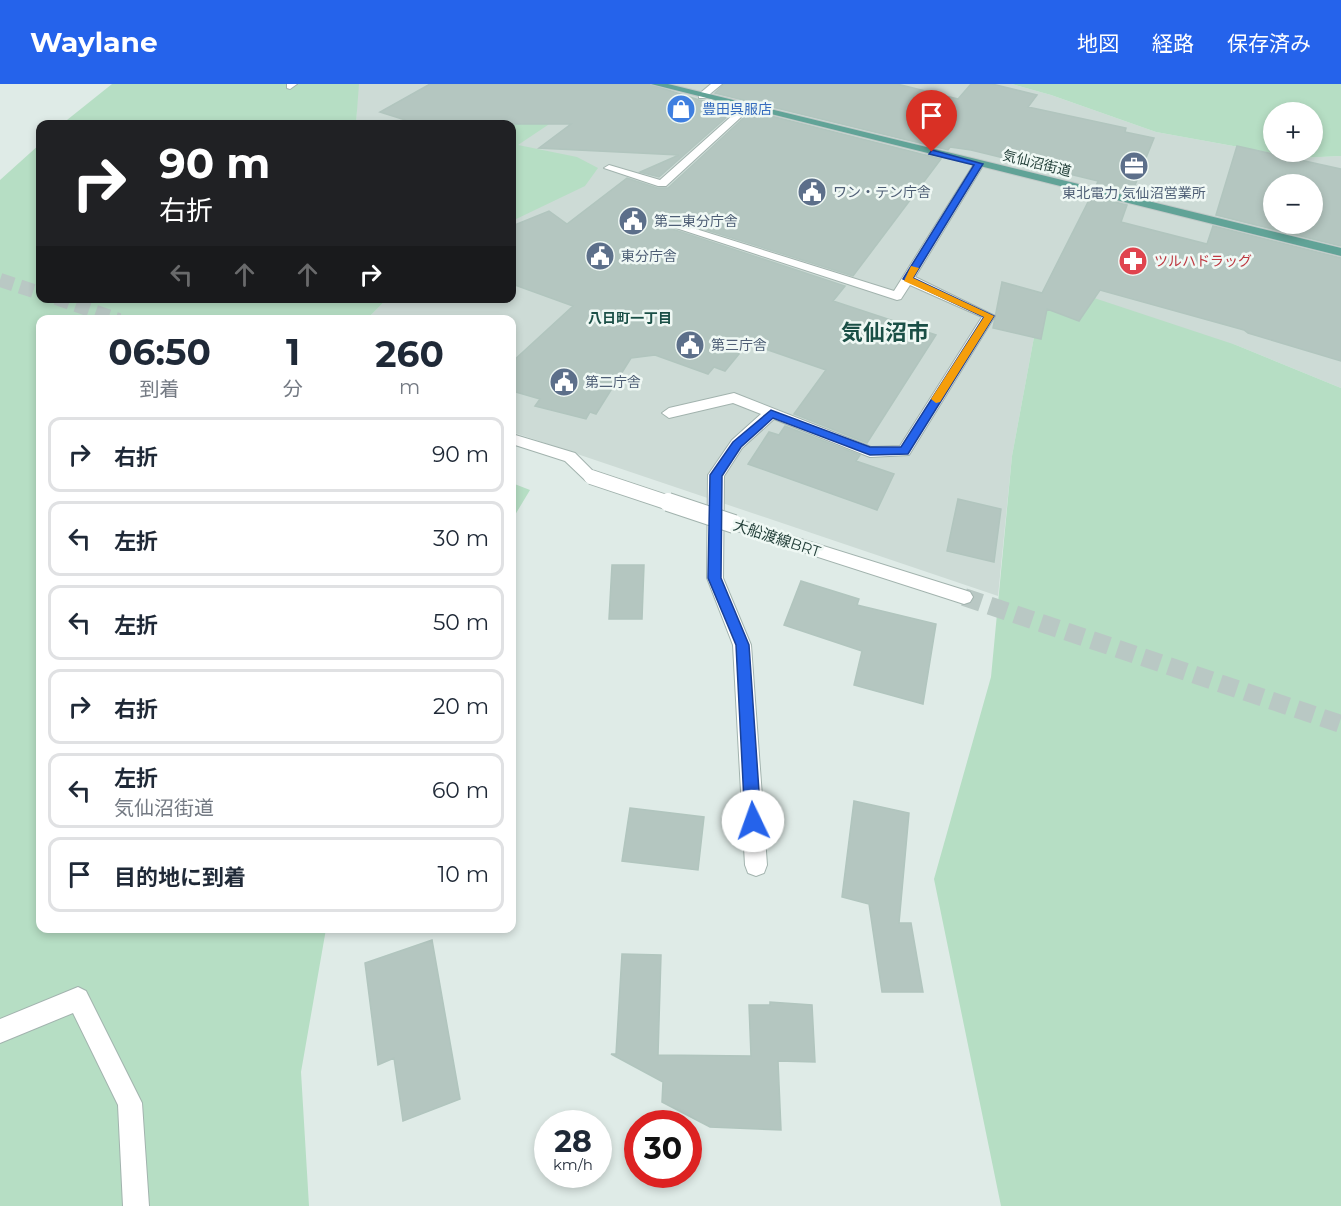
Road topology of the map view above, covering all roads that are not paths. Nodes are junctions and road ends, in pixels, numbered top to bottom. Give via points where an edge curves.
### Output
1 (656, 84) edge
2 (717, 84) edge
3 (702, 96) junction
4 (747, 107) junction
5 (979, 164) junction
6 (609, 168) dead end
7 (676, 226) dead end
8 (1341, 252) edge
9 (908, 279) junction
10 (669, 413) dead end
11 (771, 414) junction
12 (516, 440) edge
13 (516, 451) edge
14 (591, 477) junction
15 (964, 597) tunnel mouth
16 (756, 865) dead end
17 (0, 1030) edge
18 (136, 1206) edge

1 - 3 main road, 気仙沼街道
2 - 3 street
3 - 4 main road, 気仙沼街道
4 - 5 main road, 気仙沼街道
4 - 6 street via 662,183
5 - 8 main road, 気仙沼街道
5 - 9 street
7 - 9 street via 897,296
9 - 11 street via 989,316 904,451 870,452
10 - 11 street via 734,398
11 - 16 street via 737,444 716,475 715,578 742,645
12 - 14 street, 大船渡線BRT via 570,457
13 - 14 street, 大船渡線BRT
14 - 15 street, 大船渡線BRT, bridge
17 - 18 street via 78,999 130,1103

